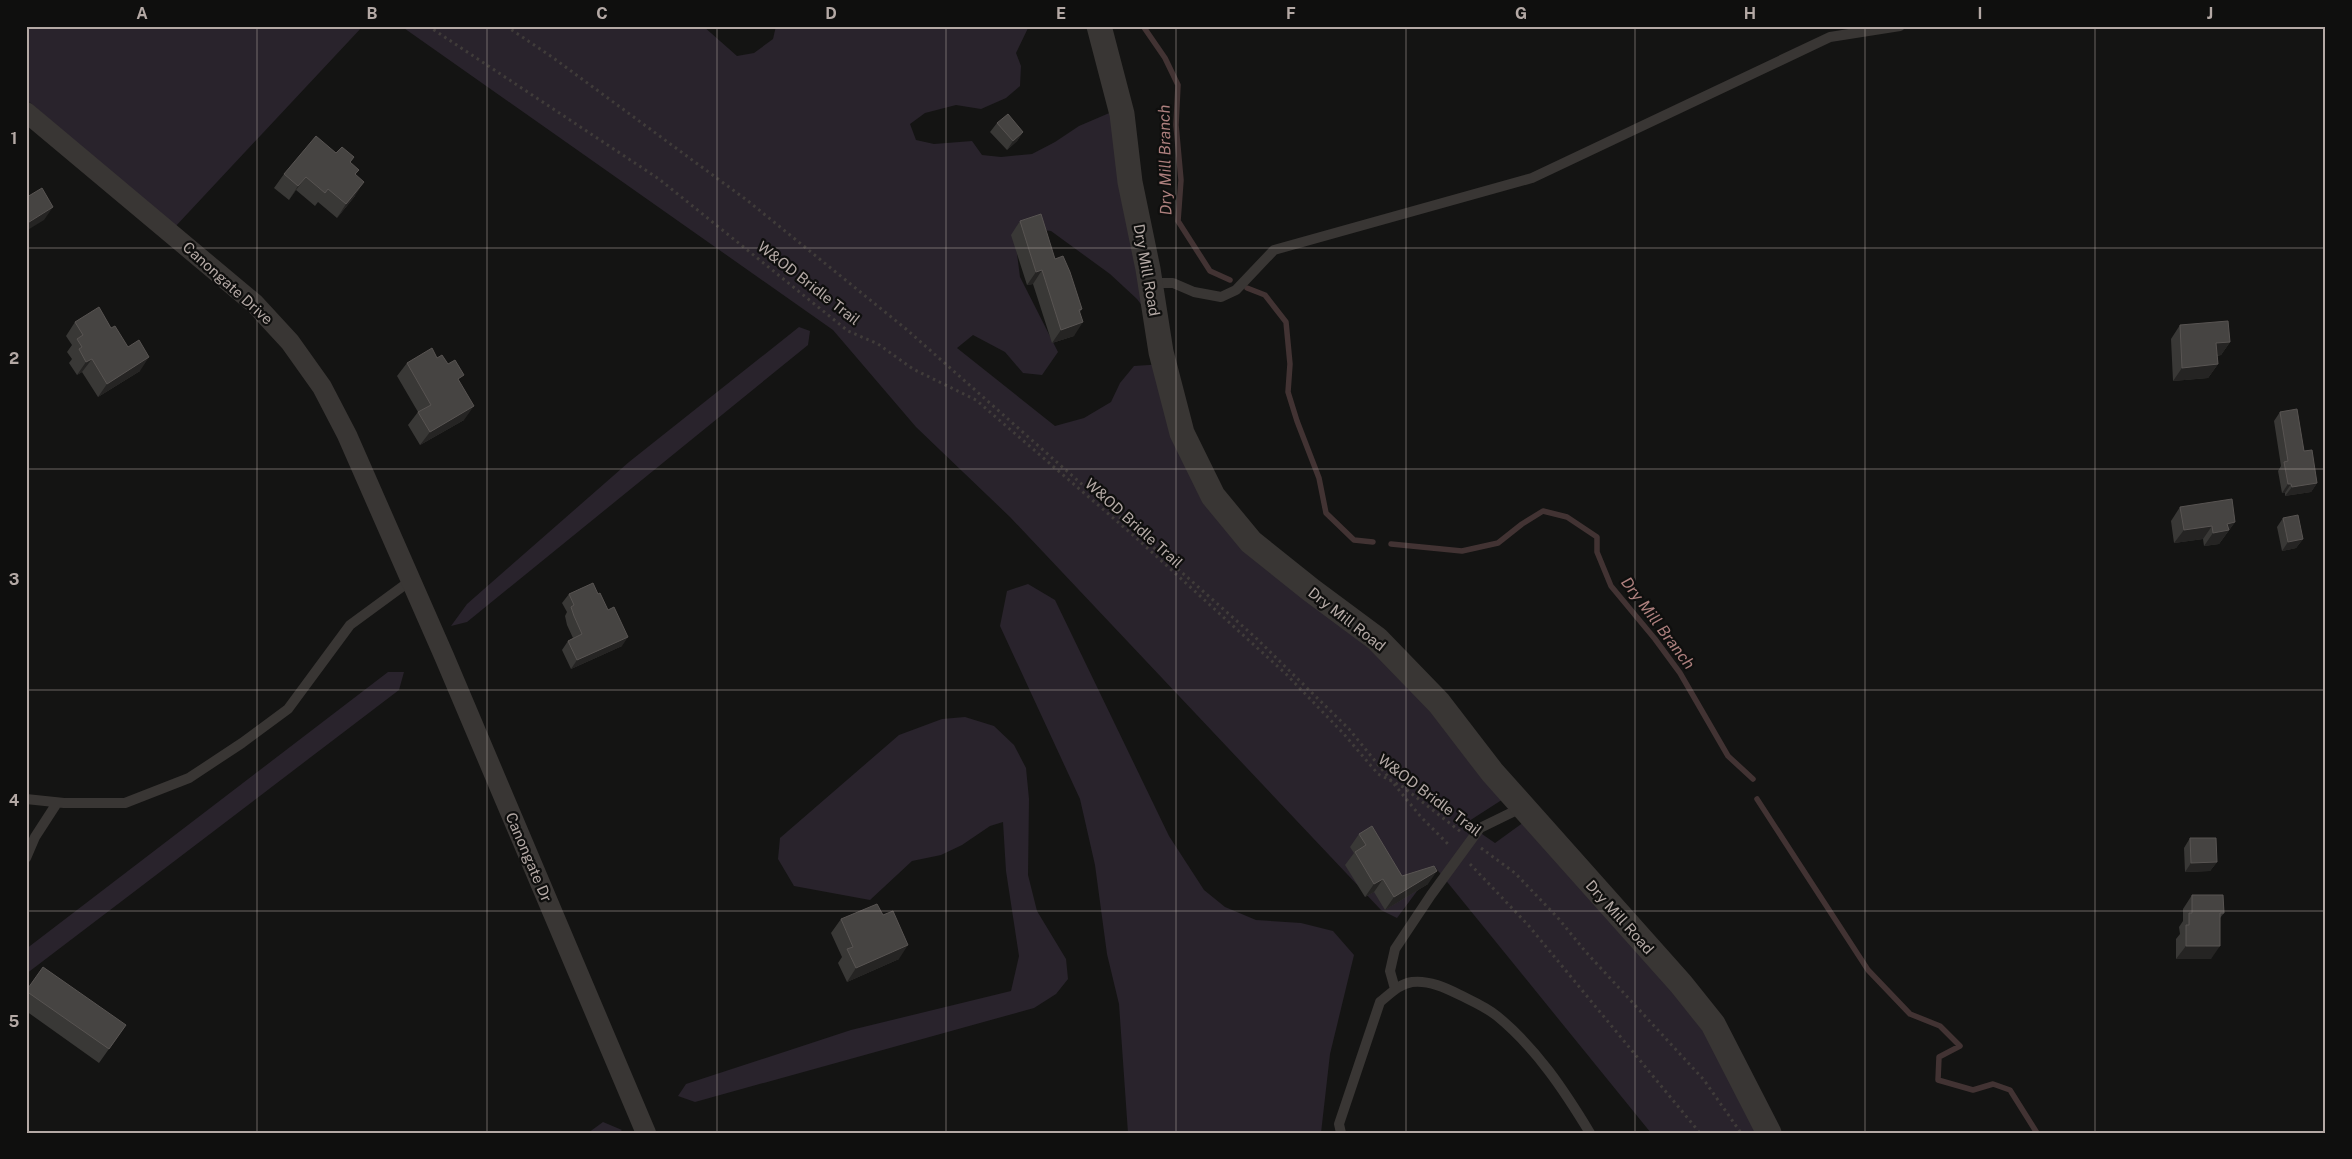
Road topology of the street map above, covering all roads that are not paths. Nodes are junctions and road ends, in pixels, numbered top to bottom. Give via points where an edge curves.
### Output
1 (1099, 26) edge
2 (1900, 26) edge
3 (26, 112) edge
4 (1150, 283) junction
5 (410, 582) junction
6 (26, 799) edge
7 (57, 803) junction
8 (1523, 807) junction
9 (26, 858) edge
10 (1395, 989) junction
11 (646, 1133) edge
12 (1340, 1133) edge
13 (1590, 1133) edge
14 (1769, 1133) edge

1 - 4 street, Dry Mill Road via 1122,114 1130,182
2 - 4 lane via 1830,37 1532,178 1274,250 1236,290 1221,297 1173,284
3 - 5 street, Canongate Drive via 242,293 290,342 336,411
4 - 8 street, Dry Mill Road via 1161,352 1182,433 1213,496 1251,542 1377,639 1439,703
5 - 7 lane via 350,625 288,709 189,778 125,803
5 - 11 street, Canongate Dr
6 - 7 lane
7 - 9 lane
8 - 10 lane via 1480,828 1470,840 1395,949 1390,971
8 - 14 street, Dry Mill Road via 1681,984 1712,1024
10 - 12 lane via 1380,1002 1339,1124
10 - 13 lane via 1412,982 1429,983 1448,989 1496,1015 1561,1086

